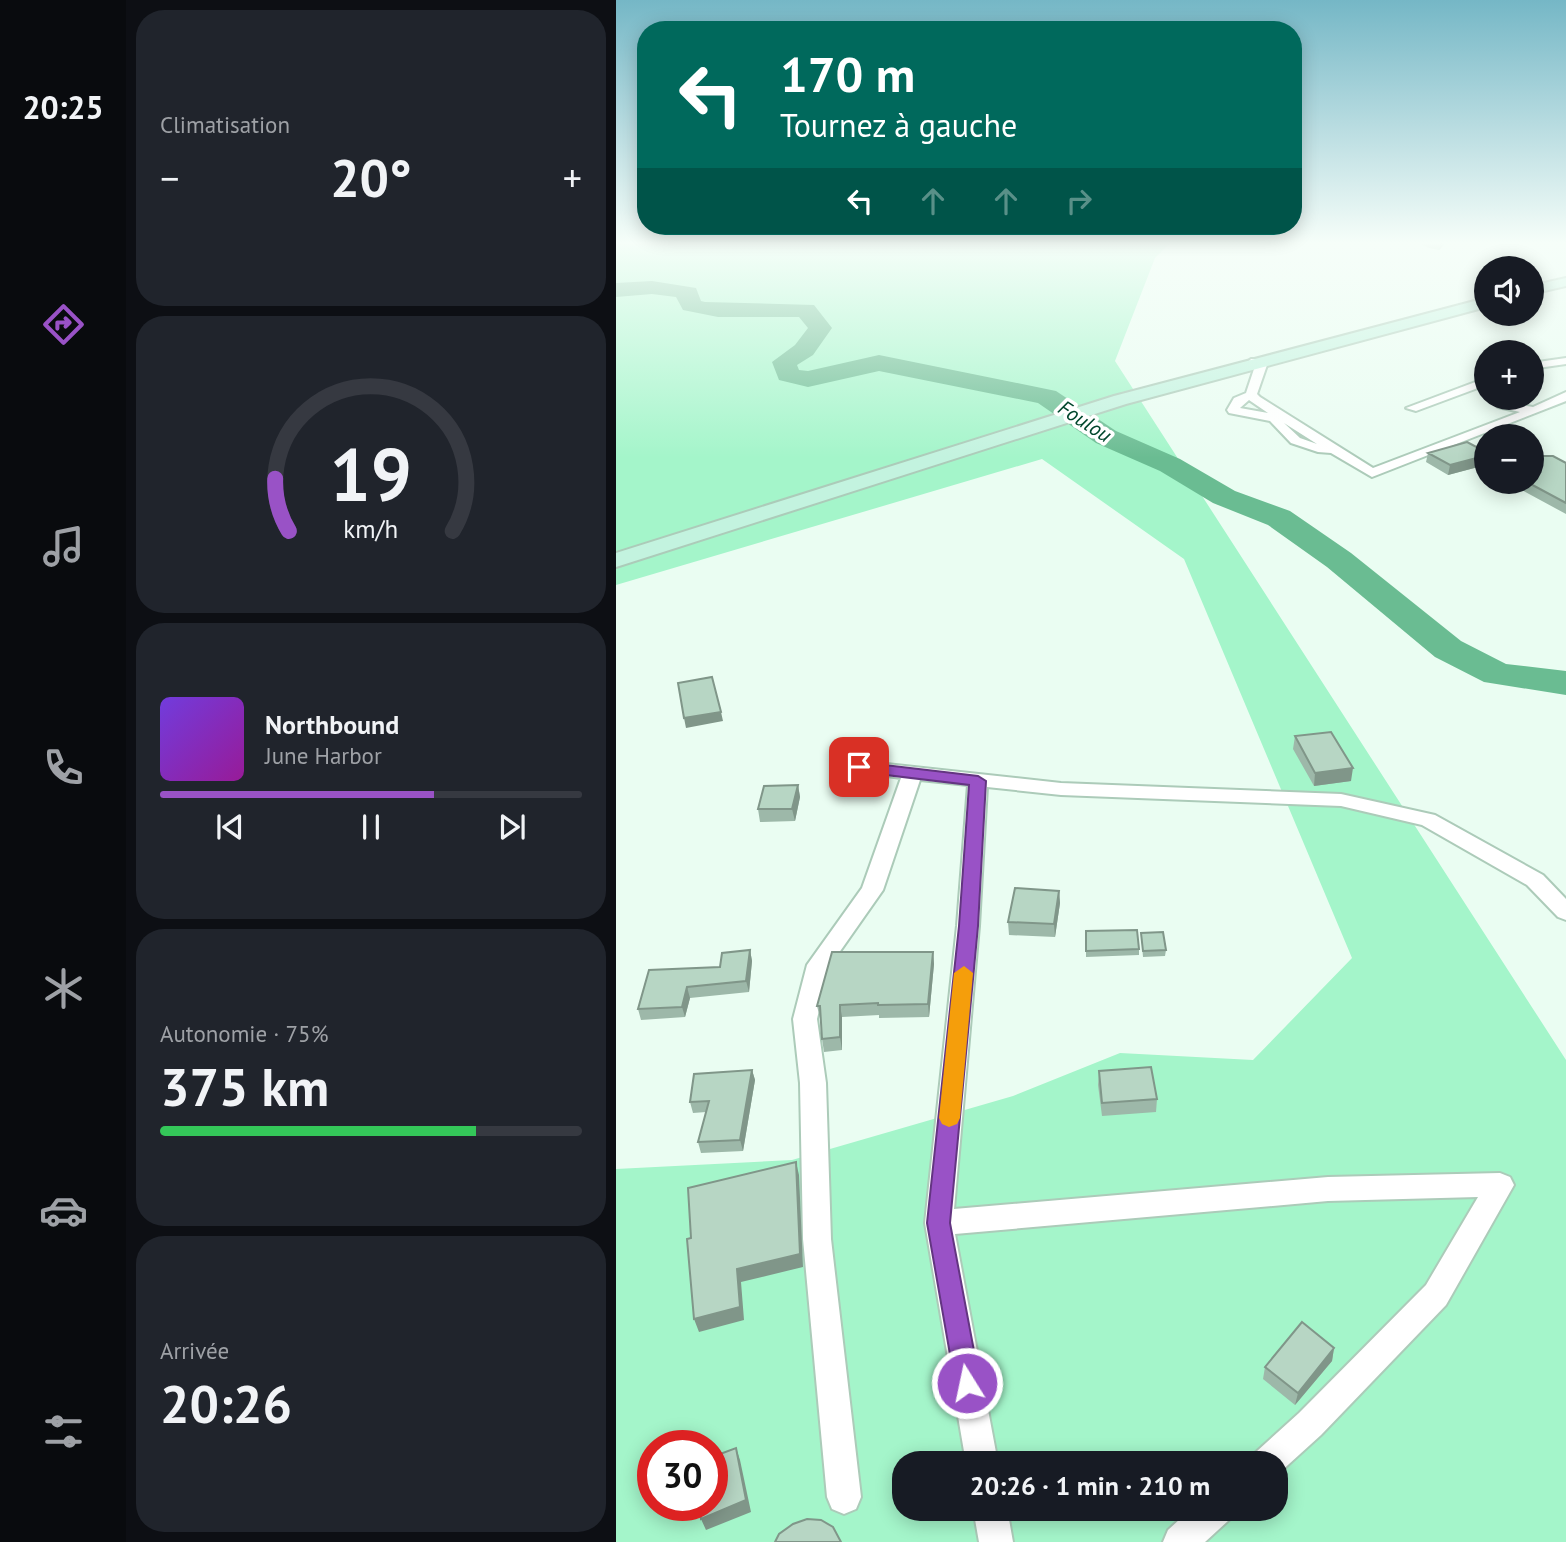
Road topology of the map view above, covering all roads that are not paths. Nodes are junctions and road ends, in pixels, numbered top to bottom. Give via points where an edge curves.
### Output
1 (1439, 314) edge
2 (1255, 361) junction
3 (1566, 361) edge
4 (1544, 364) edge
5 (1474, 385) edge
6 (1251, 395) junction
7 (1566, 396) edge
8 (1412, 408) dead end
9 (1529, 410) edge
10 (1534, 411) junction
11 (1507, 424) edge
12 (1474, 438) edge
13 (1341, 452) junction
14 (616, 560) edge
15 (859, 767) dead end
16 (912, 775) junction
17 (978, 781) junction
18 (1566, 912) edge
19 (939, 1223) junction
20 (980, 1451) edge
21 (1280, 1451) edge
22 (844, 1497) dead end
23 (992, 1521) edge
24 (1203, 1521) edge
25 (996, 1542) edge
26 (1180, 1542) edge

1 - 2 street
2 - 6 street via 1261,365
2 - 14 street
3 - 4 street
5 - 8 street
6 - 13 street
6 - 13 street via 1238,401 1233,410 1275,418 1292,440
7 - 10 street
9 - 10 street
10 - 11 street
12 - 13 street via 1372,473
15 - 16 street
16 - 17 street
16 - 22 street via 872,890 818,965 804,1019 813,1083 817,1239
17 - 18 street via 1061,789 1341,800 1428,820 1535,880
17 - 19 street
19 - 20 street
19 - 21 street via 1328,1189 1500,1185 1436,1295
23 - 25 street
24 - 26 street

